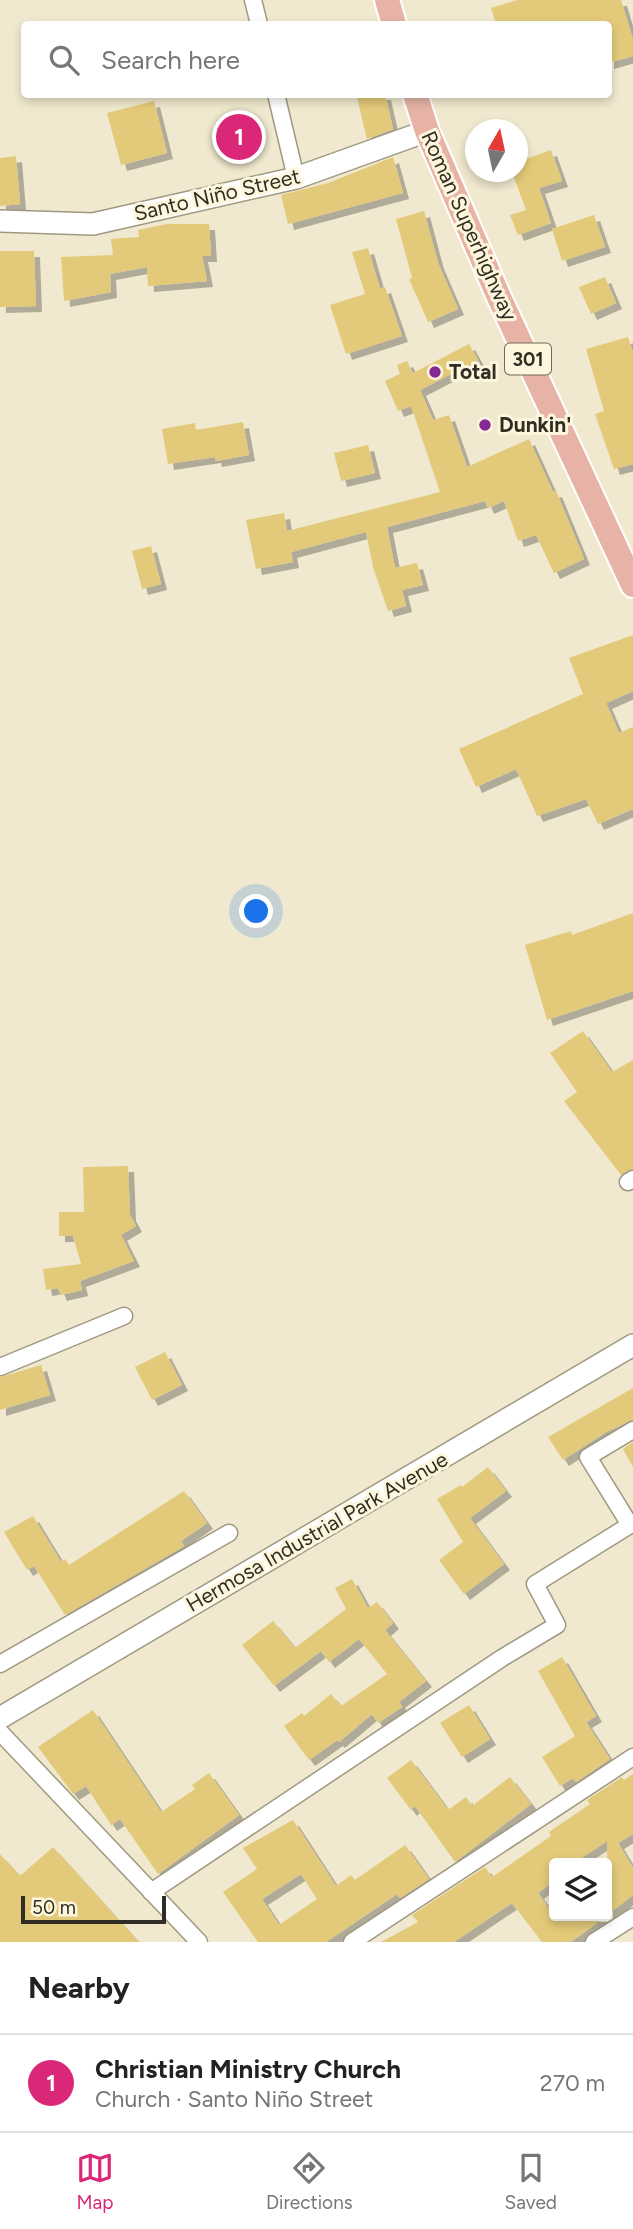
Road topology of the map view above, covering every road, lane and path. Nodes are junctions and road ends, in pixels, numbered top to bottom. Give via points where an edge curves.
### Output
1 (253, 0) edge
2 (387, 0) edge
3 (258, 21) edge
4 (393, 21) edge
5 (277, 98) edge
6 (416, 98) edge
7 (427, 131) junction
8 (296, 178) junction
9 (0, 221) edge
10 (633, 585) edge
11 (124, 1316) dead end
12 (633, 1345) edge
13 (0, 1367) edge
14 (633, 1430) edge
15 (229, 1533) dead end
16 (0, 1664) edge
17 (0, 1718) edge
18 (0, 1732) edge
19 (633, 1757) edge
20 (151, 1892) junction
21 (633, 1917) edge
22 (199, 1942) edge
23 (352, 1942) edge
24 (594, 1942) edge

1 - 3 street
2 - 4 main road
5 - 8 street
6 - 7 main road, Roman Superhighway / 301
7 - 8 street, Santo Niño Street
7 - 10 main road, Roman Superhighway / 301
8 - 9 street, Santo Niño Street via 93,224
11 - 13 street
12 - 17 street, Hermosa Industrial Park Avenue
14 - 20 street via 588,1457 630,1525 535,1584 557,1625
15 - 16 street
18 - 20 street
19 - 23 street
20 - 22 street
21 - 24 street

